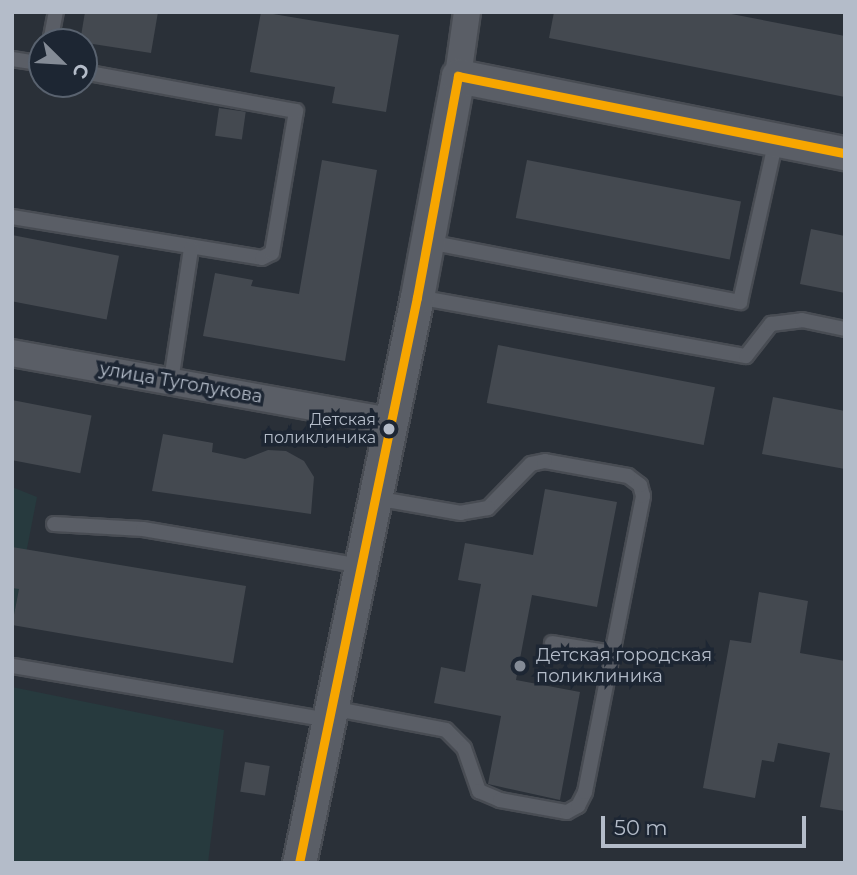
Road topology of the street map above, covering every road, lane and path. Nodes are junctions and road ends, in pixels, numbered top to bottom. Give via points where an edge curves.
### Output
1 (467, 12) edge
2 (98, 75) edge
3 (458, 76) junction
4 (776, 138) junction
5 (845, 153) edge
6 (12, 217) edge
7 (428, 242) junction
8 (191, 248) junction
9 (417, 297) junction
10 (845, 329) edge
11 (12, 353) edge
12 (171, 381) junction
13 (390, 421) junction
14 (375, 498) junction
15 (54, 524) dead end
16 (361, 566) junction
17 (552, 643) dead end
18 (612, 653) junction
19 (13, 666) edge
20 (330, 714) junction
21 (299, 863) edge

1 - 3 street
2 - 8 lane via 296,111 272,253 262,258
3 - 4 street
3 - 7 street
4 - 5 street
4 - 7 lane via 740,302
6 - 8 lane
7 - 9 street
8 - 12 lane
9 - 10 lane via 746,356 771,324 802,320
9 - 13 street
11 - 12 street, улица Туголукова
12 - 13 street, улица Туголукова
13 - 14 street
14 - 16 street
14 - 18 lane via 461,513 488,508 531,464 545,461 628,476 640,485 643,496
15 - 16 lane via 143,529
16 - 20 street
17 - 18 lane
18 - 20 lane via 585,792 578,806 567,812 500,800 479,791 464,748 446,730
19 - 20 lane
20 - 21 street

